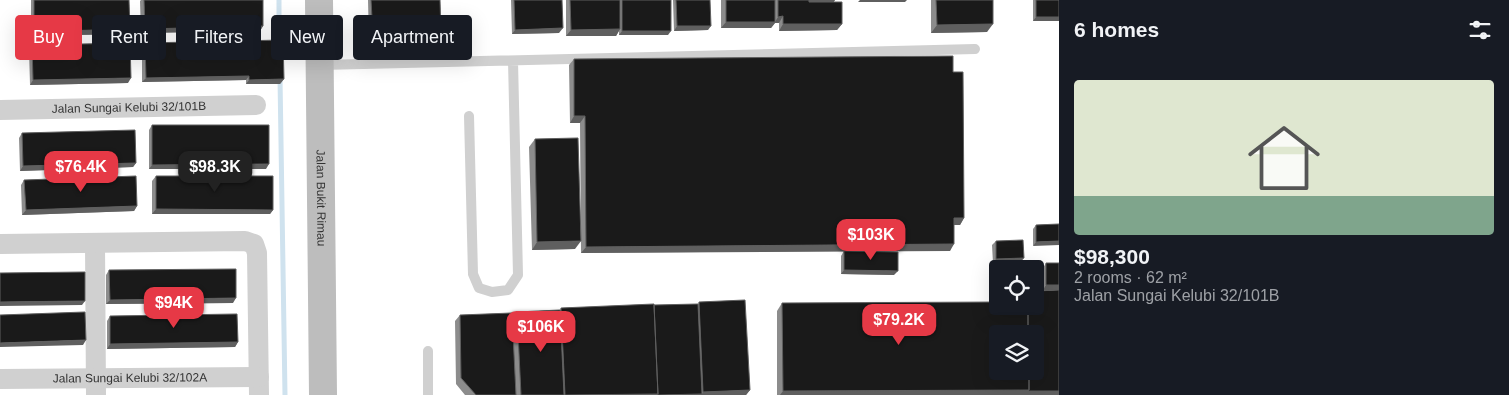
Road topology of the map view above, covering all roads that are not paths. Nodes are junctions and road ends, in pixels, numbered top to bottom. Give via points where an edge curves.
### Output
1 (319, 0) edge
2 (975, 49) dead end
3 (513, 61) junction
4 (319, 66) junction
5 (256, 105) dead end
6 (0, 110) edge
7 (469, 116) dead end
8 (95, 243) junction
9 (0, 244) edge
10 (428, 351) dead end
11 (0, 379) edge
12 (96, 386) edge
13 (259, 386) edge
14 (322, 395) edge
15 (428, 395) edge

1 - 4 street, Jalan Bukit Rimau
2 - 3 lane
3 - 4 lane
3 - 7 lane via 518,275 508,290 492,292 479,288 473,274
4 - 14 street, Jalan Bukit Rimau
5 - 6 street, Jalan Sungai Kelubi 32/101B
8 - 9 street
8 - 12 street
8 - 13 street via 245,241 254,244 257,252
10 - 15 lane
11 - 12 street, Jalan Sungai Kelubi 32/102A
12 - 13 street, Jalan Sungai Kelubi 32/102A

